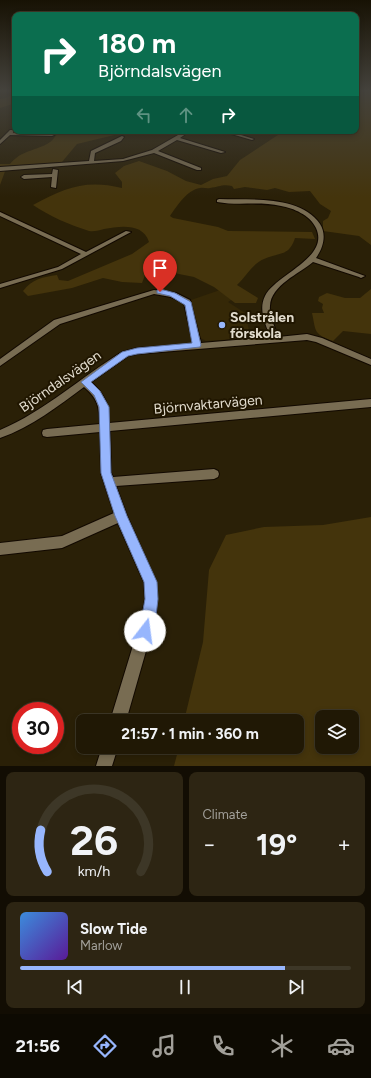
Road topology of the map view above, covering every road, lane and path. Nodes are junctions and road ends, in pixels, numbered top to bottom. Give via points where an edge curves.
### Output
1 (12, 132) edge
2 (9, 134) junction
3 (183, 134) edge
4 (234, 134) edge
5 (52, 136) dead end
6 (122, 137) dead end
7 (176, 138) junction
8 (252, 139) dead end
9 (0, 143) edge
10 (154, 151) junction
11 (223, 152) dead end
12 (91, 162) junction
13 (55, 165) junction
14 (0, 168) edge
15 (199, 169) dead end
16 (55, 175) junction
17 (24, 177) dead end
18 (54, 187) dead end
19 (219, 201) dead end
20 (0, 214) edge
21 (128, 232) dead end
22 (86, 254) junction
23 (312, 259) junction
24 (361, 276) dead end
25 (0, 286) edge
26 (275, 339) junction
27 (197, 345) junction
28 (0, 362) edge
29 (371, 362) edge
30 (85, 382) junction
31 (371, 403) edge
32 (105, 427) junction
33 (47, 433) dead end
34 (0, 434) edge
35 (214, 474) dead end
36 (109, 482) junction
37 (121, 516) junction
38 (0, 550) edge
39 (120, 714) edge
40 (108, 754) edge
41 (104, 766) edge

1 - 2 street
2 - 5 street
2 - 9 street
3 - 7 street
4 - 8 street
6 - 12 street via 93,152
7 - 10 street
7 - 11 street
10 - 12 street via 123,160
10 - 15 street
12 - 13 street
13 - 14 street
13 - 16 street
16 - 17 street
16 - 18 street
19 - 23 street via 281,204 310,217 316,222 322,235
20 - 22 street
21 - 22 street
22 - 25 street via 60,268
23 - 24 street
23 - 26 street via 269,295 266,307
26 - 27 street, Björndalsvägen
26 - 29 street, Björndalsvägen via 320,340
27 - 28 street via 187,302 173,295 154,292 57,322
27 - 30 street, Björndalsvägen via 125,354
30 - 32 street via 97,393 104,407
30 - 34 street, Björndalsvägen via 39,414
31 - 32 street, Björnvaktarvägen
32 - 33 street, Björnvaktarvägen
32 - 36 street via 106,473
35 - 36 street
36 - 37 street
37 - 38 street via 62,542
37 - 39 street via 150,582 151,599 149,616
40 - 41 street

